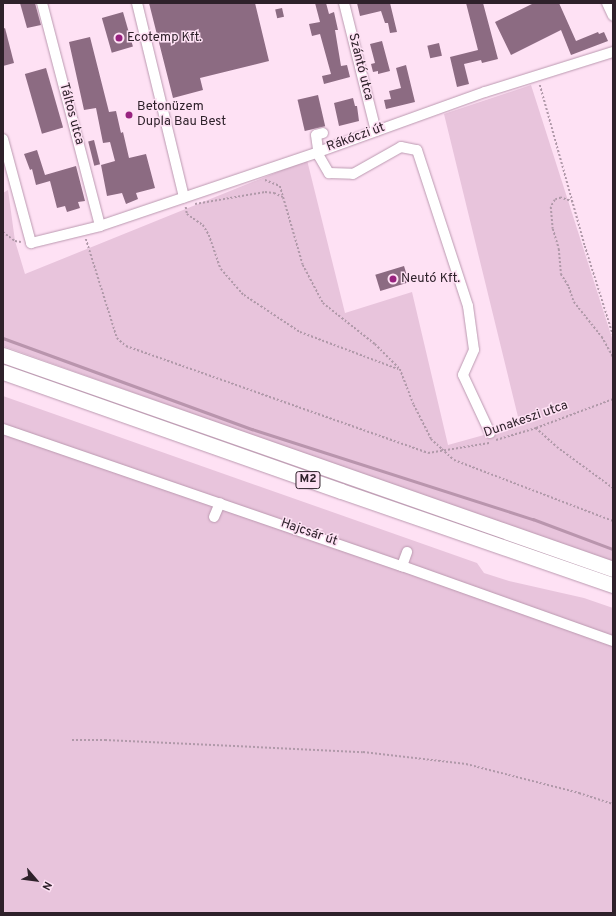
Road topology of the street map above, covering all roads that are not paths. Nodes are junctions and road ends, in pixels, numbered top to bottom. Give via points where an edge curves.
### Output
1 (42, 3) edge
2 (137, 3) edge
3 (344, 3) edge
4 (607, 3) edge
5 (613, 16) edge
6 (613, 52) edge
7 (376, 131) junction
8 (323, 133) dead end
9 (3, 139) edge
10 (318, 152) junction
11 (185, 200) junction
12 (100, 226) junction
13 (3, 355) edge
14 (3, 372) edge
15 (3, 429) edge
16 (490, 433) dead end
17 (220, 503) junction
18 (214, 517) dead end
19 (407, 552) dead end
20 (402, 566) junction
21 (613, 569) edge
22 (613, 585) edge
23 (613, 641) edge

1 - 12 street, Táltos utca
2 - 11 street
3 - 7 street, Szántó utca
4 - 5 street
6 - 7 street, Rákóczi út via 538,74
7 - 10 street, Rákóczi út
8 - 10 street via 316,135
9 - 12 street, Rákóczi út via 31,243
10 - 11 street, Rákóczi út
10 - 16 street via 329,173 353,174 401,147 417,150 468,306 474,350 463,375
11 - 12 street, Rákóczi út
13 - 21 highway, M2
14 - 22 highway, M2
15 - 17 street, Hajcsár út
17 - 18 street
17 - 20 street, Hajcsár út
19 - 20 street
20 - 23 street, Hajcsár út

